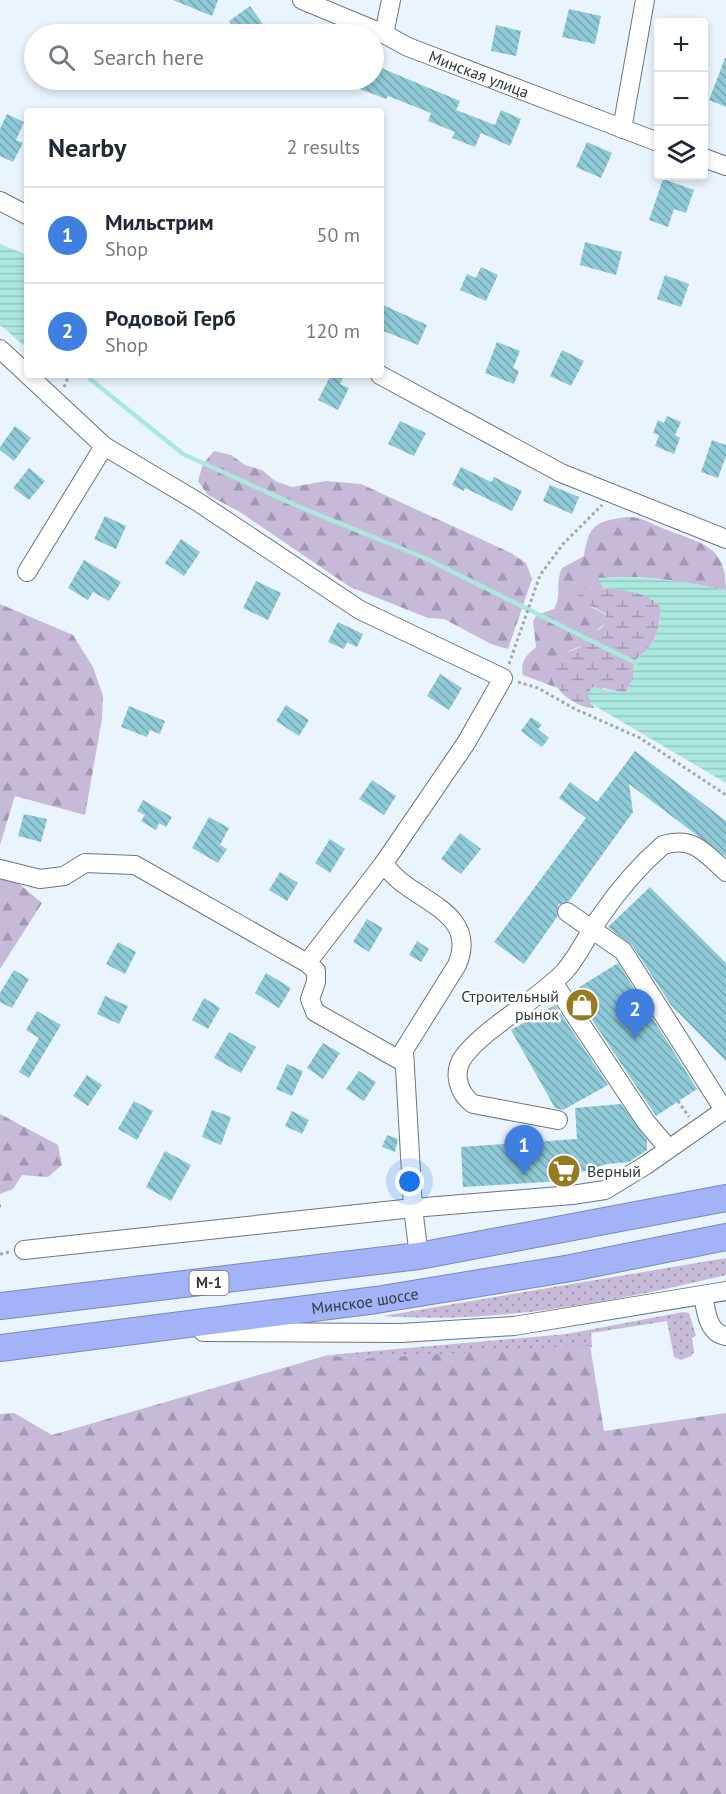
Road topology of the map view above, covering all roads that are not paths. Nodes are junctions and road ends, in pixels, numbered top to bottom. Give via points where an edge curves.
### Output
1 (302, 0) edge
2 (391, 0) edge
3 (645, 0) edge
4 (360, 24) edge
5 (384, 34) joint
6 (622, 129) junction
7 (654, 141) edge
8 (708, 159) edge
9 (726, 166) edge
10 (0, 201) edge
11 (24, 213) edge
12 (0, 349) edge
13 (24, 372) edge
14 (384, 377) edge
15 (30, 378) edge
16 (104, 446) junction
17 (726, 539) edge
18 (27, 572) dead end
19 (384, 863) junction
20 (0, 869) edge
21 (726, 872) edge
22 (567, 912) dead end
23 (592, 930) junction
24 (307, 963) junction
25 (553, 982) junction
26 (403, 1062) junction
27 (723, 1102) edge
28 (558, 1120) dead end
29 (668, 1148) junction
30 (726, 1198) edge
31 (413, 1208) junction
32 (726, 1237) edge
33 (24, 1250) dead end
34 (419, 1256) junction
35 (726, 1291) edge
36 (703, 1295) junction
37 (0, 1306) edge
38 (132, 1334) junction
39 (726, 1336) edge
40 (0, 1348) edge

1 - 4 street, Минская улица
2 - 5 street
3 - 6 street
5 - 6 street, Минская улица via 408,47
6 - 7 street, Минская улица
8 - 9 street
10 - 11 street
12 - 13 street
14 - 17 street via 561,473
15 - 16 street
16 - 18 street
16 - 19 street via 198,502 360,610 503,678 466,743
19 - 24 street
19 - 26 street via 392,877 442,910 456,924 461,938 462,952 457,965 411,1035
20 - 24 street via 40,879 64,876 85,863 135,865
21 - 23 street via 696,845 677,841 663,845
22 - 23 street
23 - 25 street via 567,969
23 - 27 street via 623,951
24 - 26 street via 316,971 310,999 315,1012
25 - 28 street via 463,1058 458,1085 463,1097 473,1104
25 - 29 street via 646,1122
26 - 31 street
27 - 29 street
29 - 31 street via 605,1190
30 - 34 highway, М-1
31 - 33 street
31 - 34 street
32 - 38 highway, Минское шоссе / М-1 via 471,1285
34 - 37 highway, М-1
35 - 36 street
36 - 38 street via 514,1326 401,1333
36 - 39 street via 710,1324
38 - 40 highway, Минское шоссе / М-1

